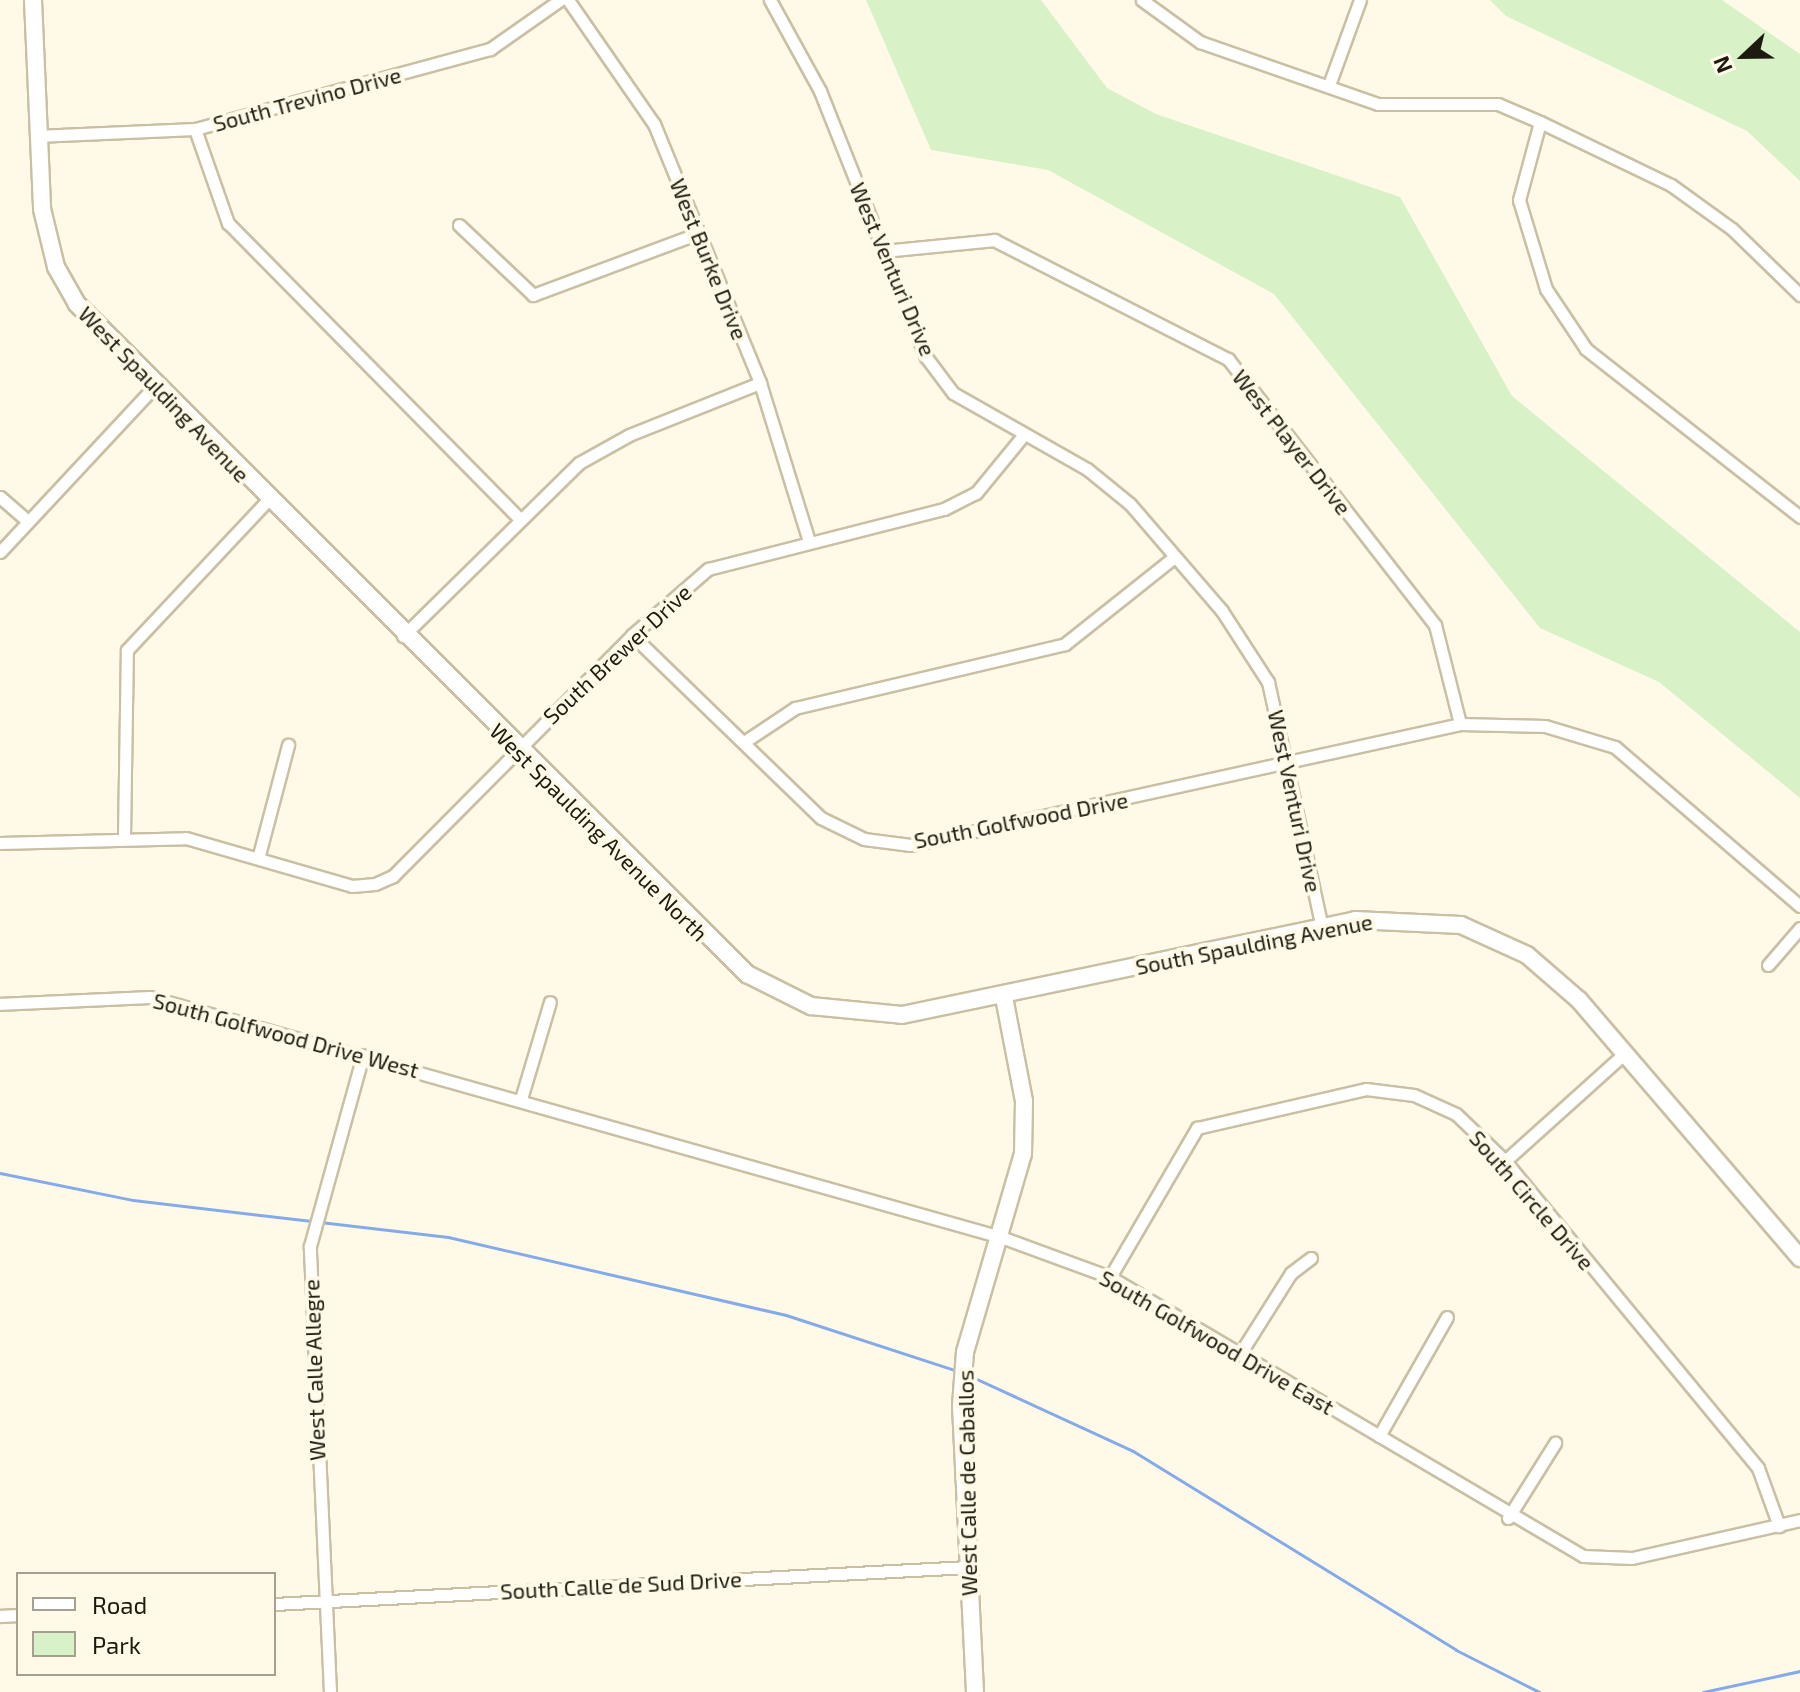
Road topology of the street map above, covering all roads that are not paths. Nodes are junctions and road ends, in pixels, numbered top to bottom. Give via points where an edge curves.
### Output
1 (33, 0) edge
2 (560, 0) edge
3 (568, 0) edge
4 (770, 0) edge
5 (1142, 0) edge
6 (1360, 0) edge
7 (1329, 85) junction
8 (1540, 122) junction
9 (195, 129) junction
10 (36, 136) junction
11 (459, 225) dead end
12 (699, 233) junction
13 (884, 251) junction
14 (1800, 295) edge
15 (760, 383) junction
16 (153, 388) junction
17 (1022, 437) junction
18 (0, 497) edge
19 (267, 501) junction
20 (1800, 517) edge
21 (24, 518) junction
22 (519, 518) junction
23 (808, 538) junction
24 (0, 552) edge
25 (1173, 558) junction
26 (632, 635) junction
27 (403, 636) junction
28 (1460, 724) junction
29 (747, 740) junction
30 (288, 745) dead end
31 (518, 750) junction
32 (1291, 764) junction
33 (124, 836) junction
34 (0, 843) edge
35 (259, 855) junction
36 (1800, 906) edge
37 (1322, 927) junction
38 (1800, 928) edge
39 (1768, 965) dead end
40 (1004, 997) junction
41 (550, 1002) dead end
42 (0, 1004) edge
43 (811, 1006) joint
44 (1625, 1053) junction
45 (363, 1055) junction
46 (521, 1099) junction
47 (1505, 1161) junction
48 (1001, 1237) junction
49 (1311, 1258) dead end
50 (1800, 1258) edge
51 (1110, 1277) junction
52 (1447, 1317) dead end
53 (1241, 1352) junction
54 (1379, 1436) junction
55 (1555, 1443) dead end
56 (1508, 1518) junction
57 (1800, 1520) edge
58 (1779, 1526) junction
59 (968, 1567) junction
60 (325, 1602) junction
61 (276, 1604) edge
62 (330, 1692) edge
63 (975, 1692) edge

1 - 10 street, West Spaulding Avenue
2 - 9 street, South Trevino Drive via 490,49
3 - 12 street, West Burke Drive via 654,124
4 - 13 street, West Venturi Drive via 820,91
5 - 7 street via 1200,42
6 - 7 street
7 - 8 street via 1378,104 1498,104
8 - 14 street via 1671,185 1732,229
8 - 20 street via 1519,200 1526,239 1554,301 1586,349
9 - 10 street, South Trevino Drive
9 - 22 street via 228,223
10 - 16 street, West Spaulding Avenue via 42,209 56,267 89,321
11 - 12 street via 533,295
12 - 15 street, West Burke Drive
13 - 17 street, West Venturi Drive via 935,369 953,393
13 - 28 street, West Player Drive via 994,240 1228,359 1435,625
15 - 22 street via 629,435 579,463
15 - 23 street, West Burke Drive
16 - 19 street, West Spaulding Avenue
16 - 21 street
17 - 23 street, South Brewer Drive via 976,493 944,509 898,525
17 - 25 street, West Venturi Drive via 1087,469 1130,504
18 - 21 street
19 - 27 street, West Spaulding Avenue
19 - 33 street via 127,650
21 - 24 street
22 - 27 street
23 - 26 street, South Brewer Drive via 708,569
25 - 29 street via 1065,644 795,708
25 - 32 street, West Venturi Drive via 1222,611 1268,682
26 - 29 street, South Golfwood Drive
26 - 31 street, South Brewer Drive
27 - 31 street, West Spaulding Avenue North
28 - 32 street, South Golfwood Drive
28 - 36 street, South Golfwood Drive via 1545,726 1615,747
29 - 32 street, South Golfwood Drive via 821,818 864,839 911,845
30 - 35 street
31 - 35 street, South Brewer Drive via 393,876 375,884 352,886
31 - 43 street, West Spaulding Avenue North via 722,953
32 - 37 street, West Venturi Drive
33 - 34 street, South Brewer Drive
33 - 35 street, South Brewer Drive via 186,838
37 - 40 street, South Spaulding Avenue
37 - 44 street, South Spaulding Avenue via 1404,918 1461,925 1527,955
38 - 39 street
40 - 43 street, South Spaulding Avenue via 902,1015
40 - 48 street, West Calle de Caballos via 1024,1101 1023,1154
41 - 46 street
42 - 45 street, South Golfwood Drive West via 150,997
44 - 47 street
44 - 50 street, South Spaulding Avenue
45 - 46 street, South Golfwood Drive West
45 - 60 street, West Calle Allegre via 310,1246
46 - 48 street, South Golfwood Drive East
47 - 51 street, South Circle Drive via 1456,1114 1414,1095 1366,1089 1261,1108 1197,1128
47 - 58 street, South Circle Drive via 1758,1468
48 - 51 street, South Golfwood Drive East
48 - 59 street, West Calle de Caballos via 965,1352
49 - 53 street via 1291,1273
51 - 53 street, South Golfwood Drive East
52 - 54 street
53 - 54 street, South Golfwood Drive East
54 - 56 street, South Golfwood Drive East
55 - 56 street
56 - 58 street, South Golfwood Drive East via 1583,1556 1632,1558
57 - 58 street, South Golfwood Drive East
59 - 60 street, South Calle de Sud Drive
59 - 63 street, West Calle de Caballos
60 - 61 street, South Calle de Sud Drive
60 - 62 street, West Calle Allegre

